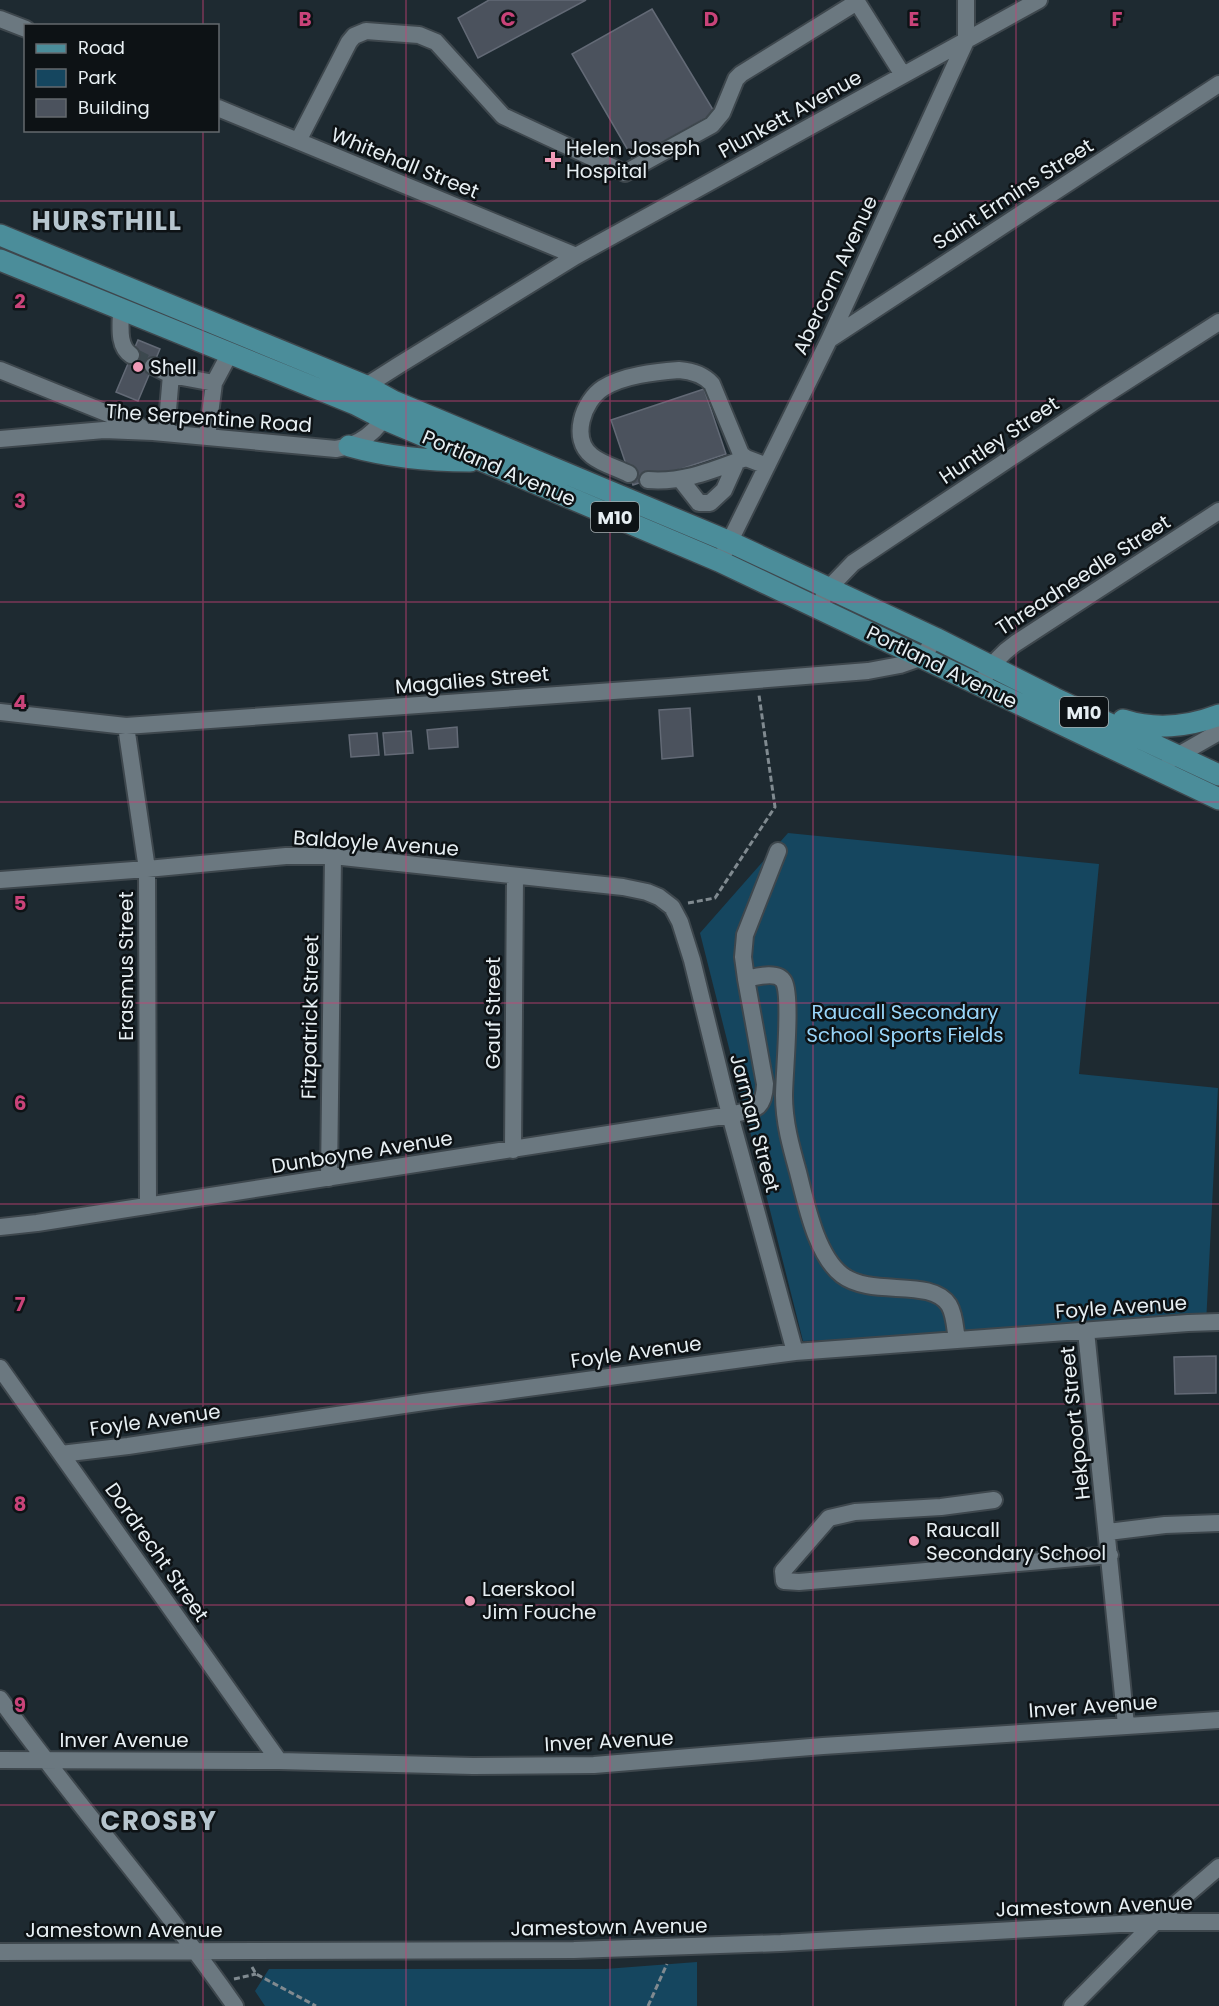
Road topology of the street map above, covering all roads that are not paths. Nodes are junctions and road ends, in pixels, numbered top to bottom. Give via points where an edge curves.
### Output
1 (966, 0) edge
2 (1039, 0) edge
3 (858, 1) edge
4 (0, 19) edge
5 (24, 28) edge
6 (966, 41) junction
7 (903, 75) junction
8 (1219, 84) edge
9 (219, 108) edge
10 (298, 141) junction
11 (0, 235) edge
12 (576, 256) junction
13 (0, 260) edge
14 (121, 309) junction
15 (1219, 322) edge
16 (829, 340) junction
17 (230, 353) junction
18 (131, 355) tunnel mouth
19 (153, 366) tunnel mouth
20 (0, 369) edge
21 (171, 375) junction
22 (214, 383) junction
23 (360, 395) junction
24 (389, 410) junction
25 (160, 432) junction
26 (207, 436) junction
27 (0, 439) edge
28 (349, 447) junction
29 (742, 460) junction
30 (483, 461) junction
31 (767, 466) junction
32 (630, 474) dead end
33 (648, 480) dead end
34 (681, 480) junction
35 (1219, 511) edge
36 (730, 542) junction
37 (719, 561) junction
38 (828, 589) junction
39 (818, 609) junction
40 (935, 638) junction
41 (923, 657) junction
42 (991, 666) junction
43 (980, 685) junction
44 (1054, 698) junction
45 (0, 712) edge
46 (1219, 716) edge
47 (126, 726) junction
48 (1219, 732) edge
49 (1178, 755) junction
50 (1155, 770) junction
51 (1219, 775) edge
52 (1219, 799) edge
53 (778, 851) dead end
54 (333, 856) junction
55 (147, 869) junction
56 (515, 876) junction
57 (0, 880) edge
58 (672, 907) joint
59 (746, 980) junction
60 (730, 1115) junction
61 (513, 1150) junction
62 (329, 1178) junction
63 (148, 1206) junction
64 (0, 1227) edge
65 (1219, 1322) edge
66 (1086, 1331) junction
67 (957, 1340) junction
68 (795, 1352) junction
69 (0, 1368) edge
70 (61, 1454) junction
71 (994, 1500) dead end
72 (1219, 1523) edge
73 (1108, 1532) junction
74 (1110, 1554) junction
75 (0, 1699) edge
76 (1219, 1720) edge
77 (1126, 1725) junction
78 (0, 1760) edge
79 (44, 1760) junction
80 (279, 1761) junction
81 (1219, 1867) edge
82 (1155, 1922) junction
83 (1219, 1923) edge
84 (194, 1950) junction
85 (0, 1952) edge
86 (235, 2006) edge
87 (1072, 2006) edge

1 - 6 street, Abercorn Avenue
2 - 6 street, Plunkett Avenue
3 - 7 street
3 - 10 street via 741,74 712,125 625,173 503,116 436,42 419,35 392,32 366,31 354,36
4 - 5 street
6 - 7 street, Plunkett Avenue
6 - 16 street, Abercorn Avenue
7 - 12 street, Plunkett Avenue
8 - 16 street, Saint Ermins Street
9 - 10 street, Whitehall Street
10 - 12 street, Whitehall Street
11 - 23 main road, Portland Avenue / M10
12 - 23 street, Plunkett Avenue
13 - 14 main road, Portland Avenue / M10
14 - 17 main road, Portland Avenue / M10
14 - 18 street via 123,345
15 - 38 street, Huntley Street via 853,562
16 - 31 street, Abercorn Avenue
17 - 22 street
17 - 23 main road, Portland Avenue / M10
19 - 21 street
20 - 25 street
21 - 22 street
21 - 25 street
22 - 26 street
23 - 24 main road, Portland Avenue / M10
24 - 28 street via 364,439
24 - 30 main road, Portland Avenue / M10
24 - 36 main road, Portland Avenue / M10
25 - 26 street, The Serpentine Road
25 - 27 street, The Serpentine Road via 104,430
26 - 28 street, The Serpentine Road
28 - 30 main road via 398,456
29 - 31 street
29 - 32 street via 712,384 694,373 667,371 615,382 592,398 585,410 581,430 587,450 593,457
29 - 34 street
29 - 34 street via 724,490 710,503 699,503
30 - 37 main road, Portland Avenue / M10
31 - 36 street, Abercorn Avenue
33 - 34 street
35 - 42 street, Threadneedle Street via 1016,643
36 - 37 street, Abercorn Avenue
36 - 38 main road, Portland Avenue / M10
37 - 39 main road, Portland Avenue / M10
38 - 39 street, Huntley Street
38 - 40 main road, Portland Avenue / M10
39 - 41 main road, Portland Avenue / M10
40 - 41 street
40 - 42 main road, Portland Avenue / M10
41 - 43 main road, Portland Avenue / M10
41 - 47 street, Magalies Street via 888,668
42 - 43 street, Threadneedle Street
42 - 44 main road, Portland Avenue / M10
43 - 50 main road, Portland Avenue / M10
44 - 46 main road via 1141,725 1191,723
44 - 49 main road, Portland Avenue / M10
45 - 47 street, Magalies Street
47 - 55 street, Erasmus Street
48 - 49 street
49 - 50 street
49 - 51 main road, Portland Avenue / M10
50 - 52 main road, Portland Avenue / M10
53 - 59 street via 745,935
54 - 55 street, Baldoyle Avenue via 286,856
54 - 56 street, Baldoyle Avenue
54 - 62 street, Fitzpatrick Street
55 - 57 street, Baldoyle Avenue
55 - 63 street, Erasmus Street
56 - 58 street, Baldoyle Avenue via 635,889 659,897
56 - 61 street, Gauf Street
58 - 60 street, Jarman Street via 692,960
59 - 60 street, Dunboyne Avenue via 765,1098 755,1109
59 - 67 street via 773,976 784,983 783,1098 788,1134 810,1217 834,1267 853,1282 922,1289 937,1295 948,1303 953,1314
60 - 61 street, Dunboyne Avenue
60 - 68 street, Jarman Street
61 - 62 street, Dunboyne Avenue
62 - 63 street, Dunboyne Avenue
63 - 64 street, Dunboyne Avenue
65 - 66 street, Foyle Avenue
66 - 67 street, Foyle Avenue
66 - 73 street, Hekpoort Street
67 - 68 street, Foyle Avenue
68 - 70 street, Foyle Avenue
69 - 70 street, Dordrecht Street
70 - 80 street, Dordrecht Street
71 - 74 street via 855,1512 829,1518 783,1571 784,1581
72 - 73 street
73 - 74 street, Hekpoort Street
74 - 77 street, Hekpoort Street
75 - 79 street
76 - 77 street, Inver Avenue
77 - 80 street, Inver Avenue via 594,1765
78 - 79 street, Inver Avenue
79 - 80 street, Inver Avenue
79 - 84 street
81 - 82 street
82 - 83 street, Jamestown Avenue
82 - 84 street, Jamestown Avenue via 574,1950
82 - 87 street
84 - 85 street, Jamestown Avenue
84 - 86 street

